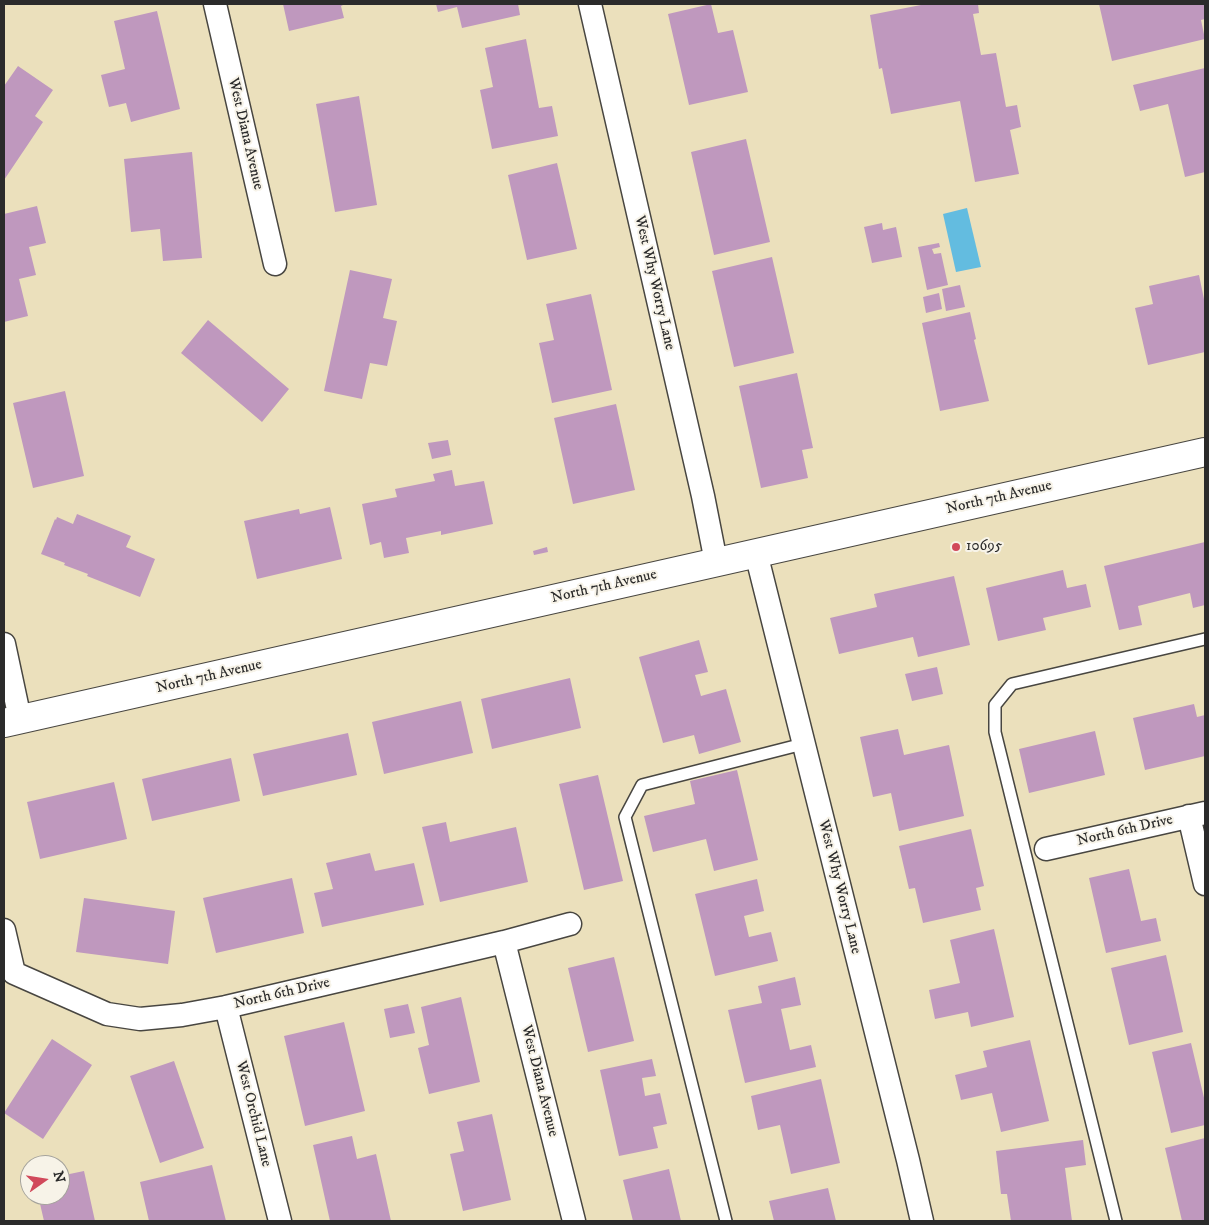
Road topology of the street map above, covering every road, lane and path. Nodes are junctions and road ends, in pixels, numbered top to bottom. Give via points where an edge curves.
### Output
1 (215, 4) edge
2 (590, 4) edge
3 (275, 264) dead end
4 (1205, 452) edge
5 (756, 553) junction
6 (716, 562) junction
7 (1205, 639) edge
8 (4, 644) edge
9 (12, 721) edge
10 (803, 744) junction
11 (1197, 814) edge
12 (1046, 848) dead end
13 (1205, 884) edge
14 (570, 924) dead end
15 (4, 930) edge
16 (504, 942) junction
17 (9, 980) edge
18 (226, 1007) junction
19 (280, 1221) edge
20 (574, 1221) edge
21 (726, 1221) edge
22 (922, 1221) edge
23 (1116, 1221) edge

1 - 3 street, West Diana Avenue
2 - 6 street, West Why Worry Lane
4 - 5 main road, North 7th Avenue
5 - 6 main road, North 7th Avenue
5 - 10 street, West Why Worry Lane
6 - 9 main road, North 7th Avenue
7 - 23 lane via 1012,684 994,705 996,732
8 - 9 street
10 - 21 lane via 642,785 625,816
10 - 22 street, West Why Worry Lane
11 - 12 street, North 6th Drive
11 - 13 street
14 - 16 street, North 6th Drive
15 - 17 street
16 - 18 street, North 6th Drive
16 - 20 street, West Diana Avenue
17 - 18 street, North 6th Drive via 106,1014 140,1019
18 - 19 street, West Orchid Lane

